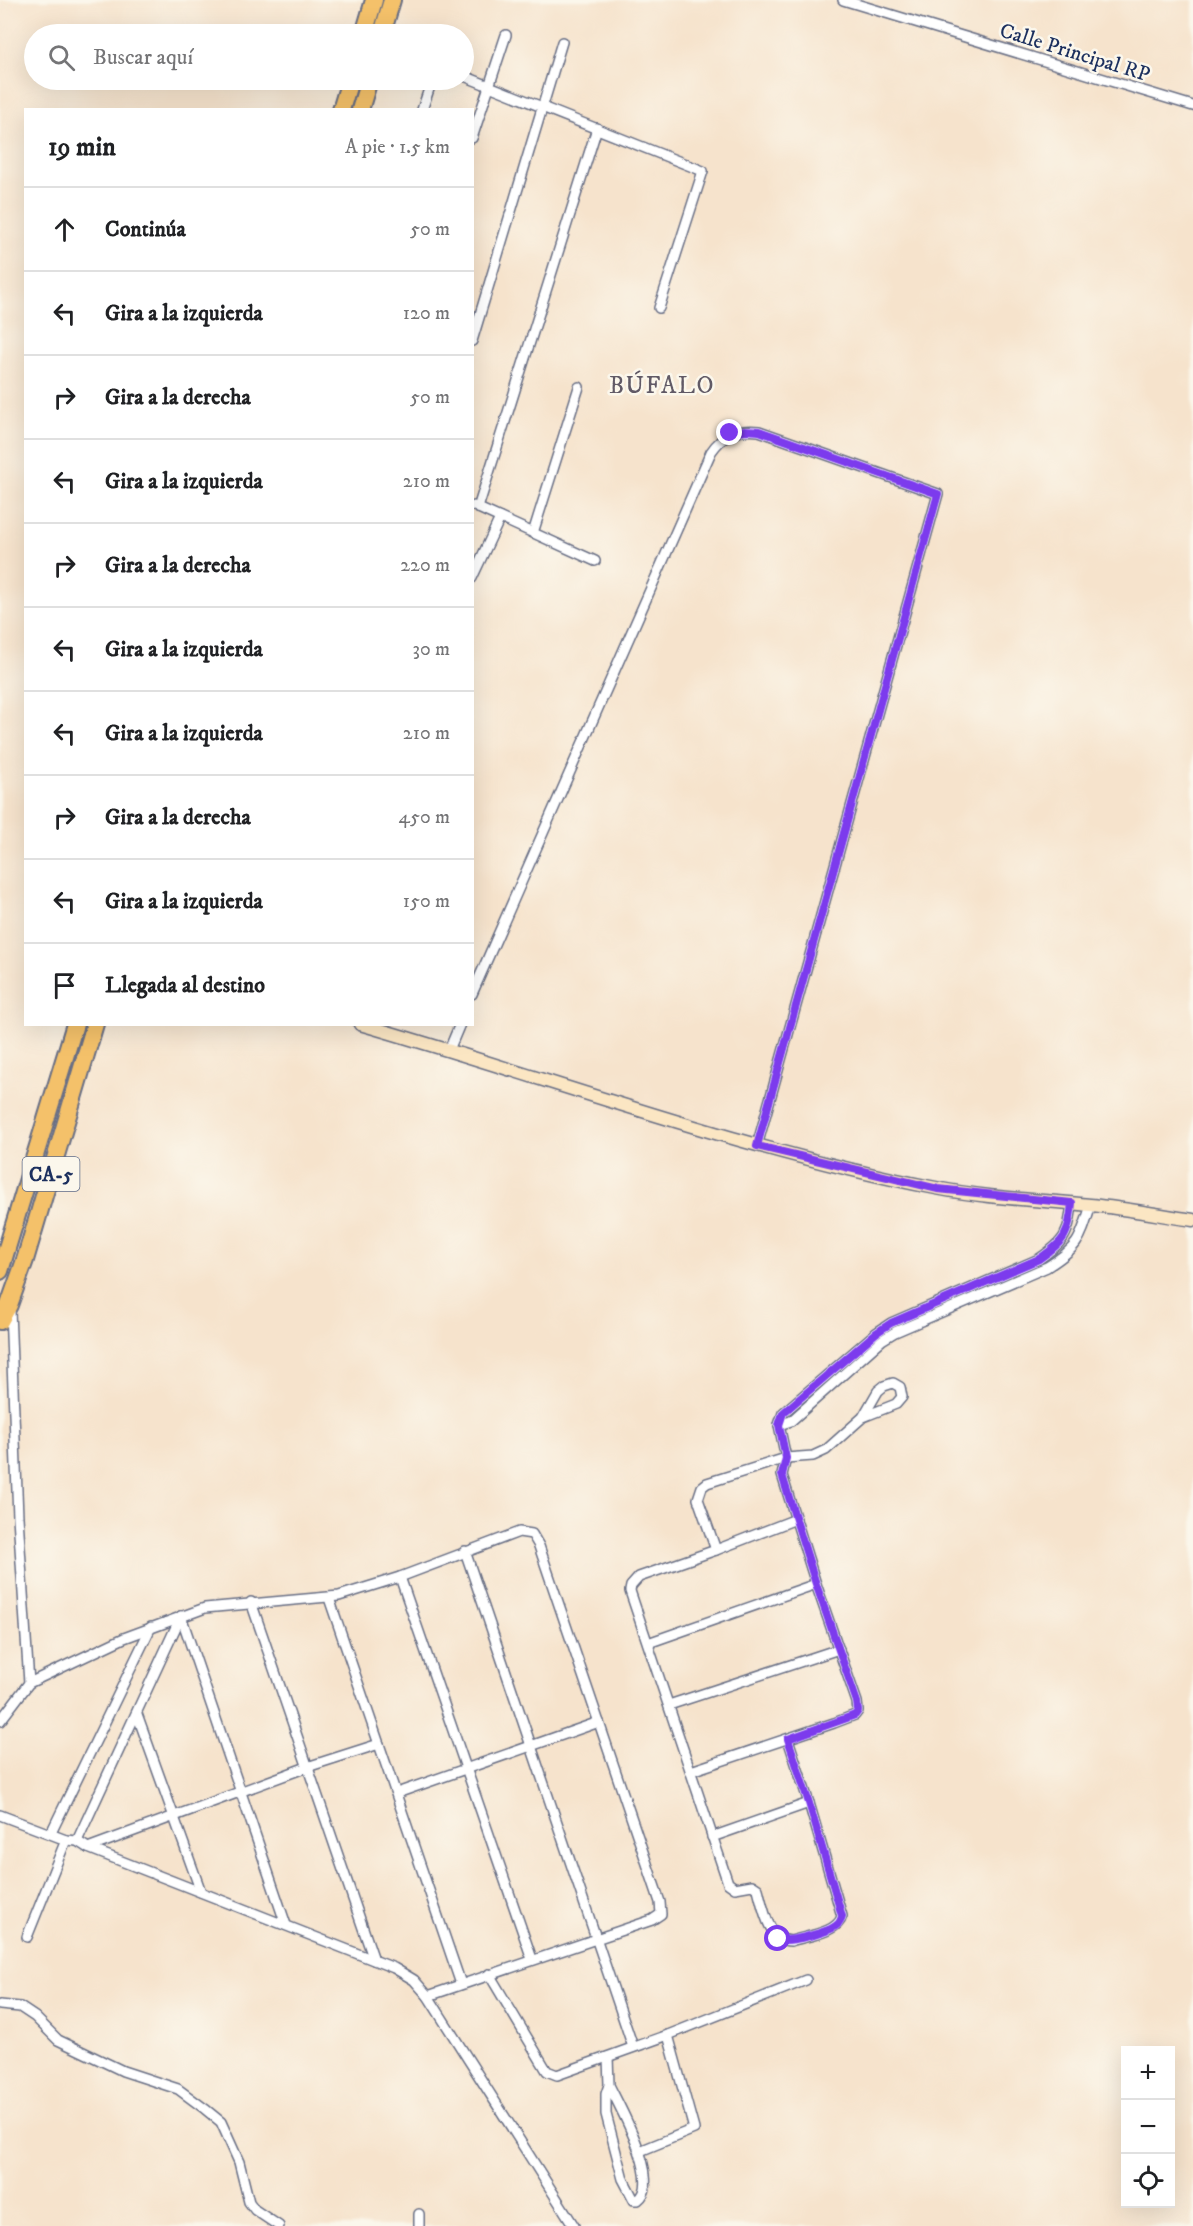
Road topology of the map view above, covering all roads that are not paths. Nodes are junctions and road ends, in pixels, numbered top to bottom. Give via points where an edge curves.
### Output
1 (392, 0) edge
2 (846, 0) edge
3 (374, 3) edge
4 (368, 24) edge
5 (385, 24) edge
6 (506, 35) dead end
7 (562, 42) dead end
8 (474, 80) edge
9 (488, 86) junction
10 (347, 90) edge
11 (355, 90) edge
12 (366, 90) edge
13 (429, 90) edge
14 (1193, 106) edge
15 (542, 107) junction
16 (342, 108) edge
17 (350, 108) edge
18 (361, 108) edge
19 (423, 108) edge
20 (597, 128) junction
21 (474, 132) edge
22 (659, 308) dead end
23 (474, 334) edge
24 (579, 387) dead end
25 (475, 507) edge
26 (500, 518) junction
27 (533, 533) junction
28 (595, 561) dead end
29 (474, 574) edge
30 (474, 989) edge
31 (74, 1026) edge
32 (94, 1026) edge
33 (105, 1026) edge
34 (367, 1026) edge
35 (459, 1026) edge
36 (88, 1049) junction
37 (450, 1050) junction
38 (757, 1146) junction
39 (1072, 1203) junction
40 (1091, 1205) junction
41 (1193, 1220) edge
42 (0, 1271) edge
43 (9, 1305) junction
44 (0, 1321) edge
45 (862, 1417) dead end
46 (779, 1425) junction
47 (786, 1458) junction
48 (796, 1519) junction
49 (716, 1550) junction
50 (465, 1551) junction
51 (400, 1577) junction
52 (816, 1584) junction
53 (329, 1598) junction
54 (251, 1602) junction
55 (181, 1616) junction
56 (151, 1627) junction
57 (648, 1643) junction
58 (839, 1649) junction
59 (29, 1683) junction
60 (669, 1705) junction
61 (137, 1714) junction
62 (0, 1721) edge
63 (599, 1722) junction
64 (788, 1739) junction
65 (379, 1744) junction
66 (532, 1745) junction
67 (307, 1767) junction
68 (467, 1768) junction
69 (691, 1771) junction
70 (240, 1792) junction
71 (397, 1793) junction
72 (809, 1803) junction
73 (0, 1815) edge
74 (174, 1815) junction
75 (51, 1833) junction
76 (712, 1837) junction
77 (66, 1840) junction
78 (77, 1841) junction
79 (88, 1848) junction
80 (201, 1892) junction
81 (286, 1925) junction
82 (27, 1938) dead end
83 (597, 1938) junction
84 (532, 1959) junction
85 (374, 1960) junction
86 (489, 1974) junction
87 (806, 1980) dead end
88 (461, 1984) junction
89 (428, 1996) junction
90 (0, 2005) edge
91 (668, 2035) junction
92 (633, 2047) junction
93 (608, 2057) junction
94 (609, 2085) junction
95 (640, 2151) junction
96 (419, 2214) dead end
97 (279, 2226) edge
98 (419, 2226) edge
99 (574, 2226) edge

1 - 5 highway
2 - 14 street, Calle Principal RP
3 - 4 highway
6 - 9 street
7 - 15 street
8 - 9 street
9 - 15 street
9 - 21 street
10 - 16 highway
11 - 17 highway
12 - 18 highway
13 - 19 street
15 - 20 street
15 - 23 street
20 - 22 street via 703,171
20 - 25 street
24 - 27 street
25 - 26 street
26 - 27 street
26 - 29 street
27 - 28 street
30 - 38 street via 718,441 730,433 759,431 938,494
31 - 42 highway, CA-5
32 - 36 highway, CA-5
33 - 36 highway
34 - 37 main road
35 - 37 street
36 - 43 highway, CA-5
37 - 38 main road
38 - 39 main road via 938,1189
39 - 40 main road
39 - 46 street via 1067,1235 1058,1246 1039,1259 891,1323 783,1413
40 - 41 main road
40 - 46 street via 1080,1239 1069,1253 1047,1267 895,1332 791,1421
43 - 44 highway, CA-5
43 - 59 street
45 - 47 street via 826,1450 813,1456
46 - 47 street
47 - 48 street via 782,1475
47 - 49 street via 702,1487 698,1499
48 - 49 street
48 - 52 street
49 - 57 street via 634,1581 630,1591
50 - 51 street
50 - 63 street via 519,1532 532,1534
50 - 66 street
51 - 53 street
51 - 68 street
52 - 57 street
52 - 58 street
53 - 54 street
53 - 65 street
54 - 55 street via 205,1608
54 - 67 street
55 - 56 street
55 - 61 street
55 - 70 street
56 - 59 street
56 - 75 street
57 - 60 street
58 - 60 street
58 - 64 street via 858,1711
59 - 62 street
60 - 69 street
61 - 74 street
61 - 78 street
63 - 66 street
63 - 83 street via 661,1914
64 - 69 street
64 - 72 street
65 - 67 street
65 - 71 street
66 - 68 street
66 - 83 street
67 - 70 street
67 - 85 street
68 - 71 street
68 - 84 street
69 - 76 street
70 - 74 street
70 - 81 street
71 - 88 street
72 - 76 street
72 - 76 street via 841,1910 841,1921 836,1927 791,1941 778,1939 758,1889 752,1885 735,1888 728,1883
73 - 75 street
74 - 79 street
74 - 80 street
75 - 77 street
77 - 78 street
77 - 82 street
78 - 79 street
79 - 80 street
80 - 81 street
81 - 85 street
83 - 84 street
83 - 92 street
84 - 86 street
85 - 89 street via 414,1980
86 - 88 street
86 - 93 street via 547,2071 562,2075
87 - 91 street
88 - 89 street
89 - 99 street
90 - 97 street via 20,2007 58,2040 123,2072 178,2089 205,2109 221,2122 239,2162 249,2202
91 - 92 street
91 - 95 street via 694,2129
92 - 93 street
93 - 94 street
94 - 95 street
94 - 95 street via 606,2114 626,2188 634,2200 644,2194
96 - 98 street

